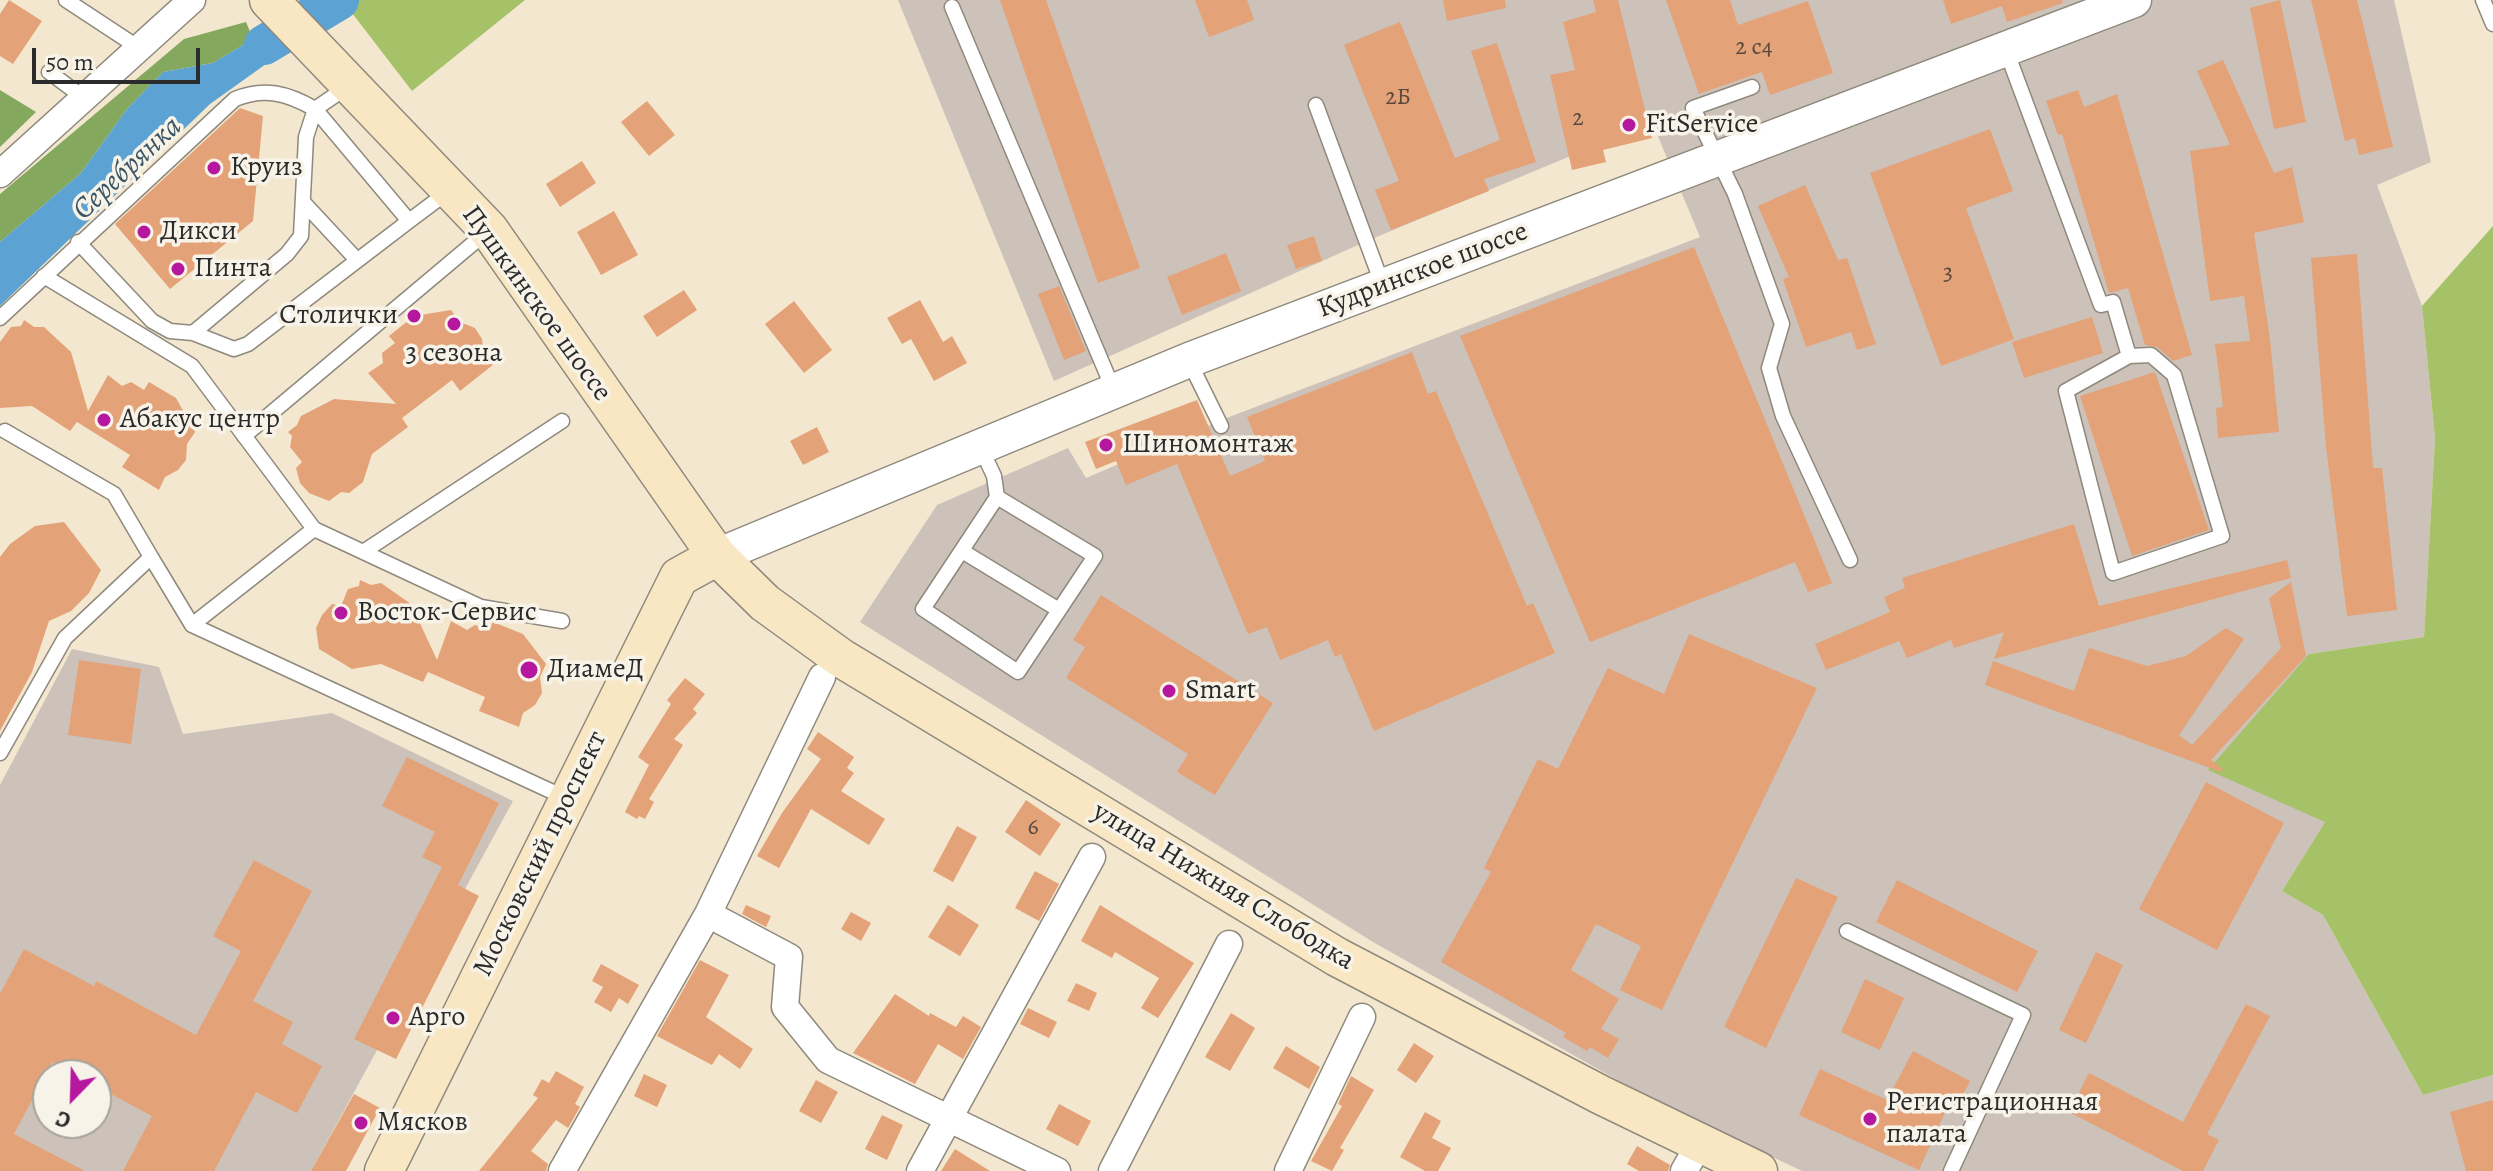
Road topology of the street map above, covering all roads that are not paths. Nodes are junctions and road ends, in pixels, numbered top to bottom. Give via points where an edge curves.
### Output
1 (66, 0) edge
2 (192, 0) edge
3 (2134, 0) edge
4 (2483, 0) edge
5 (272, 2) edge
6 (952, 7) dead end
7 (2493, 24) edge
8 (139, 48) junction
9 (2006, 49) junction
10 (49, 72) dead end
11 (351, 85) junction
12 (1752, 87) dead end
13 (84, 98) junction
14 (1316, 105) dead end
15 (315, 109) junction
16 (1718, 159) junction
17 (0, 174) edge
18 (451, 190) junction
19 (303, 202) junction
20 (409, 221) junction
21 (489, 230) junction
22 (78, 242) junction
23 (357, 260) junction
24 (44, 276) junction
25 (1383, 287) junction
26 (0, 318) edge
27 (193, 333) junction
28 (2129, 356) junction
29 (1189, 360) junction
30 (1114, 391) junction
31 (562, 421) dead end
32 (1221, 426) dead end
33 (5, 431) dead end
34 (244, 436) junction
35 (979, 445) junction
36 (997, 497) junction
37 (314, 529) junction
38 (962, 551) junction
39 (363, 552) junction
40 (717, 556) junction
41 (151, 557) junction
42 (1850, 560) dead end
43 (1059, 610) junction
44 (562, 621) dead end
45 (192, 625) junction
46 (822, 677) dead end
47 (0, 753) edge
48 (568, 799) junction
49 (1092, 857) dead end
50 (708, 914) junction
51 (1847, 931) dead end
52 (1229, 944) dead end
53 (1362, 1017) dead end
54 (947, 1119) junction
55 (1692, 1157) edge
56 (393, 1166) edge
57 (562, 1171) edge
58 (920, 1171) edge
59 (1057, 1171) edge
60 (1112, 1171) edge
61 (1288, 1171) edge
62 (1758, 1171) edge
63 (1951, 1171) edge

1 - 8 lane
2 - 8 street
3 - 9 street, Кудринское шоссе
4 - 7 lane
5 - 11 main road, Пушкинское шоссе
6 - 30 lane
8 - 13 street
9 - 16 street, Кудринское шоссе
9 - 28 lane via 2101,305 2113,302
10 - 13 lane
11 - 15 lane
11 - 18 main road, Пушкинское шоссе
12 - 16 lane via 1693,108
13 - 17 street
14 - 25 lane
15 - 19 lane via 306,137
15 - 20 lane
15 - 22 lane via 274,92 255,91 235,99
16 - 25 street, Кудринское шоссе
16 - 42 lane via 1782,324 1769,368 1783,416
18 - 20 lane
18 - 21 main road, Пушкинское шоссе
19 - 23 lane
19 - 27 lane via 301,236 295,246
20 - 23 lane
21 - 34 lane
21 - 40 main road, Пушкинское шоссе
22 - 24 lane
22 - 27 lane via 152,321 170,331
23 - 27 lane via 240,347 225,348
24 - 26 lane
24 - 34 lane via 192,366
25 - 29 street, Кудринское шоссе
28 - 28 lane via 2066,391 2113,573 2222,536 2174,375 2151,355
29 - 30 street, Кудринское шоссе
29 - 32 lane
30 - 35 street, Кудринское шоссе
31 - 39 lane
33 - 41 lane via 114,494
34 - 37 lane
35 - 36 lane via 994,476
35 - 40 street, Кудринское шоссе
36 - 38 lane
36 - 43 lane via 1095,556
37 - 39 lane
37 - 45 lane
38 - 43 lane
38 - 43 lane via 923,609 1018,672
39 - 44 lane via 481,607
40 - 48 main road, Московский проспект via 679,577
40 - 55 main road, улица Нижняя Слободка via 765,603 841,658 1337,957
41 - 45 lane
41 - 47 lane via 65,638
45 - 48 lane
46 - 50 street
48 - 56 main road, Московский проспект
49 - 54 street
50 - 54 street via 789,957 785,1007 828,1060
50 - 57 street
51 - 63 lane via 2023,1015
52 - 60 street
53 - 61 street
54 - 58 street
54 - 59 street
55 - 62 main road, улица Нижняя Слободка

